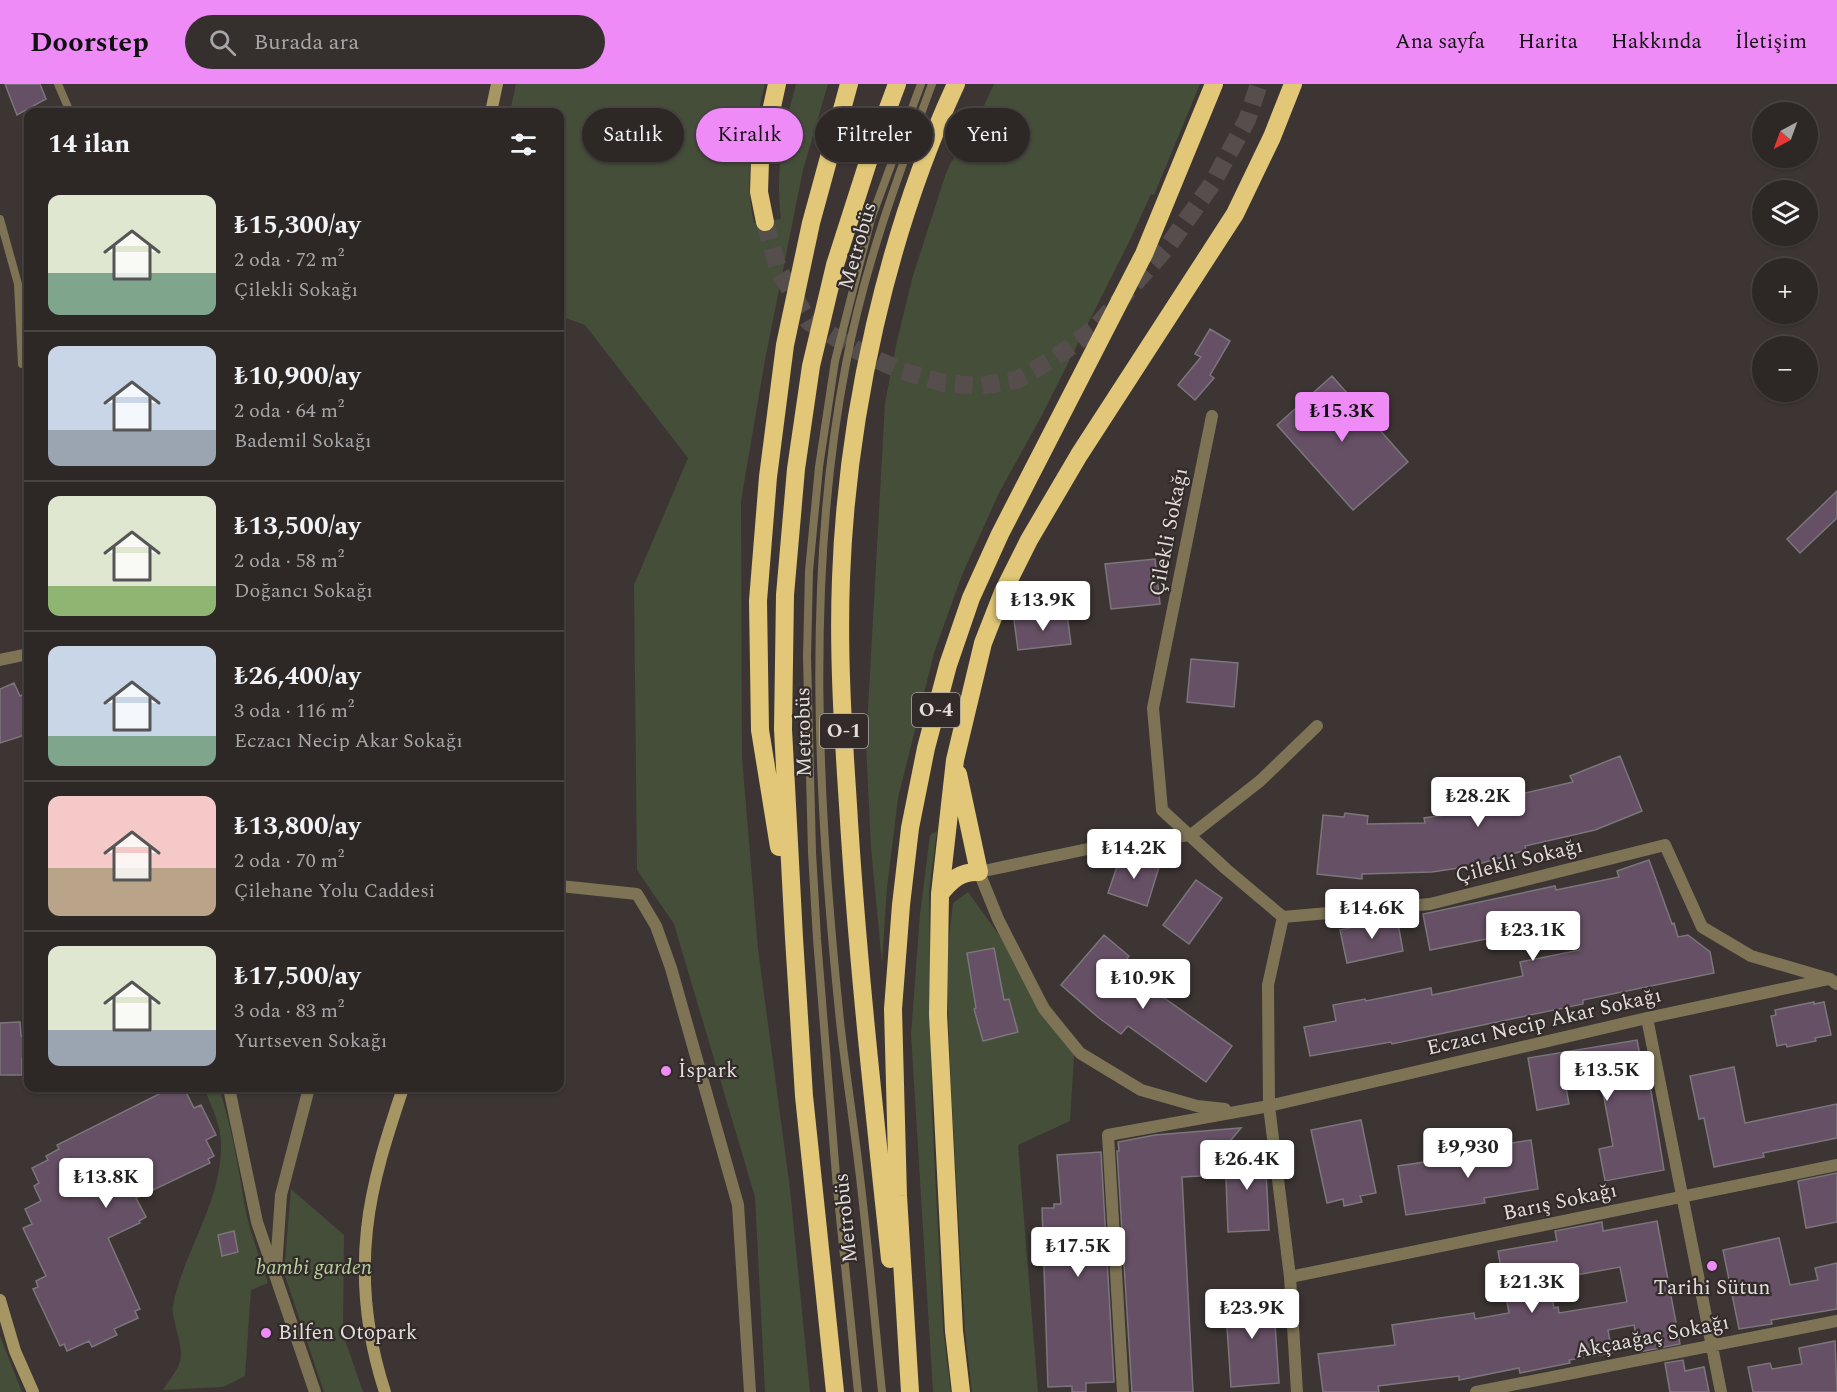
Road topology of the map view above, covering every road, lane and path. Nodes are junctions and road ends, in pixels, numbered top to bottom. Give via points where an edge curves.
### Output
1 (58, 84) edge
2 (497, 84) edge
3 (777, 84) edge
4 (849, 84) edge
5 (897, 84) edge
6 (921, 84) edge
7 (932, 84) edge
8 (956, 84) edge
9 (1214, 84) edge
10 (1293, 84) edge
11 (68, 108) edge
12 (492, 108) edge
13 (0, 219) edge
14 (765, 222) tunnel mouth
15 (22, 364) dead end
16 (1212, 416) dead end
17 (24, 655) edge
18 (0, 660) edge
19 (1317, 726) dead end
20 (955, 760) junction
21 (1191, 836) junction
22 (979, 872) junction
23 (564, 886) edge
24 (940, 894) junction
25 (1283, 917) junction
26 (794, 938) junction
27 (1833, 982) edge
28 (1647, 1017) junction
29 (230, 1092) edge
30 (308, 1092) edge
31 (403, 1092) edge
32 (1269, 1106) junction
33 (1837, 1165) edge
34 (1682, 1197) junction
35 (275, 1275) junction
36 (1290, 1277) junction
37 (0, 1300) edge
38 (1837, 1320) edge
39 (1711, 1345) junction
40 (33, 1392) edge
41 (315, 1392) edge
42 (385, 1392) edge
43 (750, 1392) edge
44 (835, 1392) edge
45 (858, 1392) edge
46 (882, 1392) edge
47 (905, 1392) edge
48 (910, 1392) edge
49 (961, 1392) edge
50 (1123, 1392) edge
51 (1297, 1392) edge
52 (1476, 1392) edge
53 (1720, 1392) edge

1 - 11 lane
2 - 12 street
3 - 14 highway via 760,161 759,192
4 - 26 highway via 811,223 785,345 768,477 758,601 760,730
5 - 26 highway via 835,265 811,366 796,469 785,595 783,729
6 - 45 lane, Metrobüs via 872,219 835,361 809,571 807,657 816,928
7 - 46 lane, Metrobüs via 882,221 845,365 821,576 822,763 832,938
8 - 47 highway, O-1 via 914,190 887,279 864,378 841,576 840,654 854,894
9 - 48 highway, O-4 via 1144,254 976,587 948,665 926,748 910,828 893,1009 898,1196
10 - 20 highway via 1235,214 1079,454 1003,592 983,644
13 - 15 lane via 18,284
16 - 21 street, Çilekli Sokağı via 1153,708 1162,810
17 - 18 street
19 - 21 street via 1260,782
20 - 22 highway
20 - 24 highway
21 - 22 street via 1116,843
21 - 25 street, Çilekli Sokağı
22 - 24 highway via 966,872
22 - 32 street via 1044,1009 1080,1053 1141,1090 1197,1106 1217,1110
23 - 43 street via 637,894 656,926 738,1205
24 - 49 highway via 938,1014 954,1331
25 - 27 street, Çilekli Sokağı via 1430,904 1665,845 1702,927 1751,956
25 - 32 street via 1268,985
26 - 44 highway via 804,1096
27 - 28 street, Eczacı Necip Akar Sokağı
28 - 32 street, Eczacı Necip Akar Sokağı
28 - 34 street
29 - 35 street via 252,1206
30 - 35 street via 281,1195
31 - 42 street via 384,1146 367,1229 365,1303
32 - 36 street
32 - 50 street via 1108,1135
33 - 34 street, Barış Sokağı
34 - 36 street, Barış Sokağı
34 - 39 street
35 - 41 street
36 - 51 street
37 - 40 street via 15,1351
38 - 39 street, Akçaağaç Sokağı
39 - 52 street, Akçaağaç Sokağı
39 - 53 street

